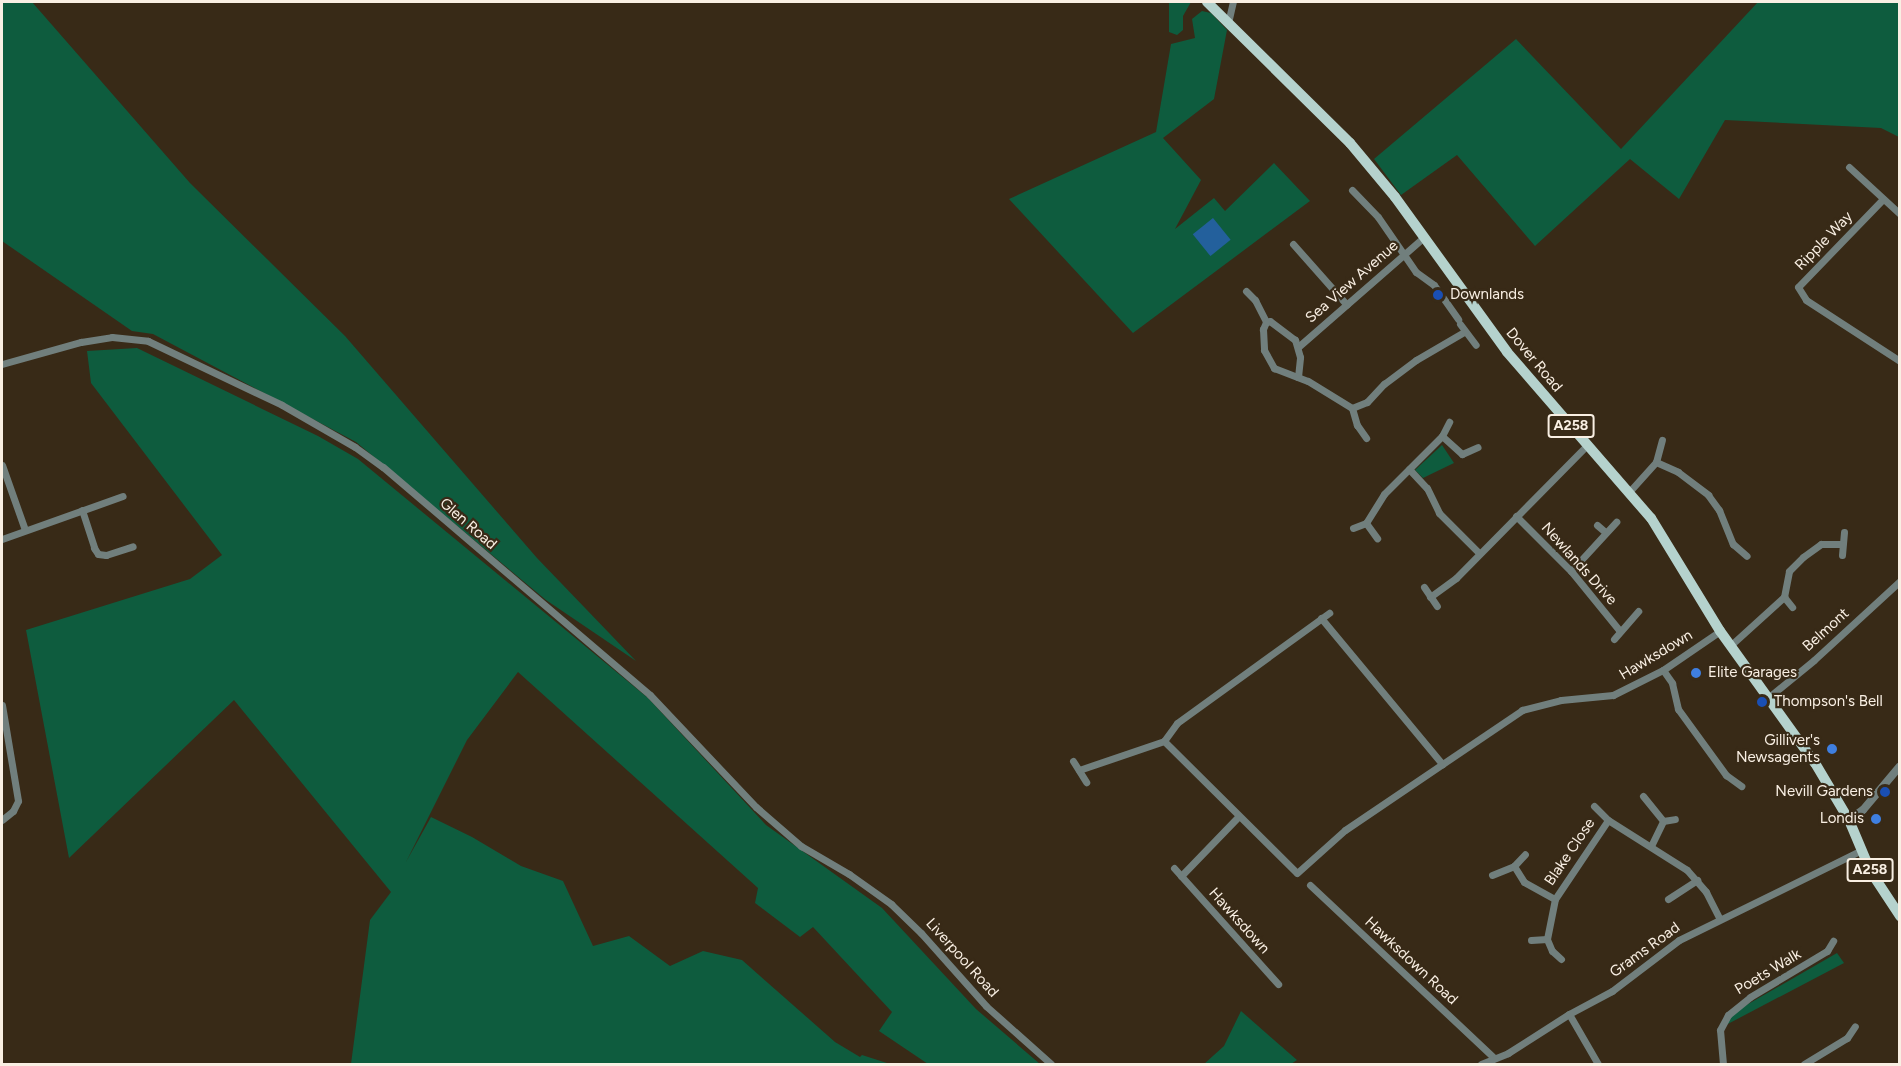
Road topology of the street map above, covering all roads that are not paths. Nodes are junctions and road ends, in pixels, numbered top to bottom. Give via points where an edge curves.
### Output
1 (1207, 2) edge
2 (1233, 2) edge
3 (1228, 23) junction
4 (1849, 167) dead end
5 (1352, 190) dead end
6 (1883, 199) junction
7 (1899, 214) edge
8 (1424, 237) junction
9 (1293, 244) dead end
10 (1405, 254) junction
11 (1246, 291) dead end
12 (1347, 305) junction
13 (1266, 322) junction
14 (1464, 332) junction
15 (1476, 345) dead end
16 (1298, 347) junction
17 (1899, 361) edge
18 (2, 364) edge
19 (1298, 377) junction
20 (1352, 408) junction
21 (1449, 422) dead end
22 (1442, 436) junction
23 (1366, 438) dead end
24 (1662, 440) dead end
25 (1587, 445) junction
26 (1478, 447) dead end
27 (1656, 462) junction
28 (2, 465) edge
29 (1408, 470) junction
30 (1629, 492) junction
31 (123, 496) dead end
32 (82, 510) junction
33 (1516, 516) junction
34 (1616, 522) dead end
35 (1366, 523) junction
36 (1597, 525) dead end
37 (1353, 528) dead end
38 (25, 530) junction
39 (1605, 532) junction
40 (1844, 532) dead end
41 (1377, 538) dead end
42 (2, 539) edge
43 (1842, 544) junction
44 (133, 546) dead end
45 (1479, 552) junction
46 (1842, 555) dead end
47 (1747, 556) dead end
48 (1571, 571) junction
49 (1899, 581) edge
50 (1424, 587) dead end
51 (1431, 597) junction
52 (1784, 597) junction
53 (1437, 606) dead end
54 (1791, 607) dead end
55 (1638, 610) dead end
56 (1329, 613) dead end
57 (1321, 618) junction
58 (1620, 631) junction
59 (1720, 631) junction
60 (1614, 639) dead end
61 (1731, 645) junction
62 (1663, 670) junction
63 (1768, 696) junction
64 (2, 705) edge
65 (1164, 741) junction
66 (1073, 761) dead end
67 (1442, 765) junction
68 (1899, 766) edge
69 (1079, 770) junction
70 (1086, 782) dead end
71 (1741, 786) dead end
72 (1643, 796) dead end
73 (1594, 806) dead end
74 (1239, 816) junction
75 (1675, 819) dead end
76 (2, 820) edge
77 (1608, 820) junction
78 (1849, 820) junction
79 (1662, 821) junction
80 (1651, 846) junction
81 (1862, 850) junction
82 (1525, 854) dead end
83 (1514, 866) junction
84 (1174, 868) dead end
85 (849, 874) joint
86 (1492, 875) dead end
87 (1181, 876) junction
88 (1697, 880) junction
89 (1310, 885) dead end
90 (1555, 899) junction
91 (1668, 899) dead end
92 (1899, 916) edge
93 (1720, 920) junction
94 (1547, 939) junction
95 (1531, 940) dead end
96 (1833, 941) dead end
97 (1561, 959) dead end
98 (1278, 984) dead end
99 (1569, 1014) junction
100 (1855, 1026) dead end
101 (1494, 1058) junction
102 (1051, 1065) edge
103 (1481, 1065) edge
104 (1598, 1065) edge
105 (1723, 1065) edge
106 (1804, 1065) edge

1 - 3 main road, Dover Road / A258
2 - 3 street
3 - 8 main road, Dover Road / A258 via 1350,143
4 - 6 street
5 - 10 street
6 - 7 street
6 - 17 street, Ripple Way via 1798,287 1806,300
8 - 10 street, Sea View Avenue
8 - 25 main road, Dover Road / A258 via 1497,339
9 - 12 street
10 - 12 street, Sea View Avenue
10 - 14 street via 1416,272 1434,285
11 - 13 street
12 - 16 street, Sea View Avenue
13 - 16 street via 1285,331
13 - 19 street via 1264,350 1274,368
14 - 15 street
14 - 20 street via 1416,360 1367,402
16 - 19 street
18 - 85 street, Glen Road via 112,337 148,341 334,434 383,467 650,695 756,807 801,846
19 - 20 street
20 - 23 street
21 - 22 street
22 - 26 street via 1462,454
22 - 29 street
24 - 27 street
25 - 30 main road, Dover Road / A258
25 - 33 street
27 - 30 street
27 - 47 street via 1695,483 1708,495 1719,510 1732,544
28 - 38 street
29 - 35 street via 1384,494
29 - 45 street via 1426,488 1439,513
30 - 59 main road, Dover Road / A258 via 1666,539
31 - 32 street
32 - 38 street
32 - 44 street via 98,554
33 - 45 street
33 - 48 street, Newlands Drive
34 - 39 street
35 - 37 street
35 - 41 street
36 - 39 street
38 - 42 street
39 - 48 street
40 - 43 street
43 - 46 street
43 - 52 street via 1821,544 1803,557 1789,571
45 - 51 street via 1456,578
48 - 58 street, Newlands Drive
49 - 63 street, Belmont via 1814,660
50 - 51 street
51 - 53 street
52 - 54 street
52 - 61 street
55 - 58 street, Newlands Drive
56 - 57 street
57 - 65 street via 1177,723
57 - 67 street
58 - 60 street, Newlands Drive
59 - 61 main road, Dover Road / A258
59 - 62 street, Hawksdown
61 - 63 main road, Dover Road / A258
62 - 67 street, Hawksdown via 1613,695 1561,700 1521,710
62 - 71 street via 1672,683 1678,709 1726,775
63 - 78 main road, Dover Road / A258
64 - 76 street via 18,801
65 - 69 street
65 - 74 street, Hawksdown
66 - 69 street
67 - 74 street, Hawksdown via 1346,830 1297,873
68 - 78 street via 1863,810
69 - 70 street
72 - 79 street
73 - 77 street, Blake Close
74 - 87 street
75 - 79 street
77 - 80 street, Blake Close
77 - 90 street, Blake Close
78 - 81 main road, A258
79 - 80 street
80 - 88 street, Blake Close
81 - 92 main road, A258
81 - 93 street, Grams Road
82 - 83 street
83 - 86 street
83 - 90 street, Blake Close via 1524,882
84 - 87 street, Hawksdown
85 - 102 street, Liverpool Road via 891,904 986,1006
87 - 98 street, Hawksdown
88 - 91 street
88 - 93 street, Blake Close
89 - 101 street, Hawksdown Road
90 - 94 street, Blake Close
93 - 99 street, Grams Road via 1679,940 1612,991
94 - 95 street
94 - 97 street
96 - 105 street, Poets Walk via 1827,951 1750,997 1728,1015 1720,1030
99 - 101 street, Grams Road
99 - 104 street
100 - 106 street via 1847,1038
101 - 103 street, Grams Road

